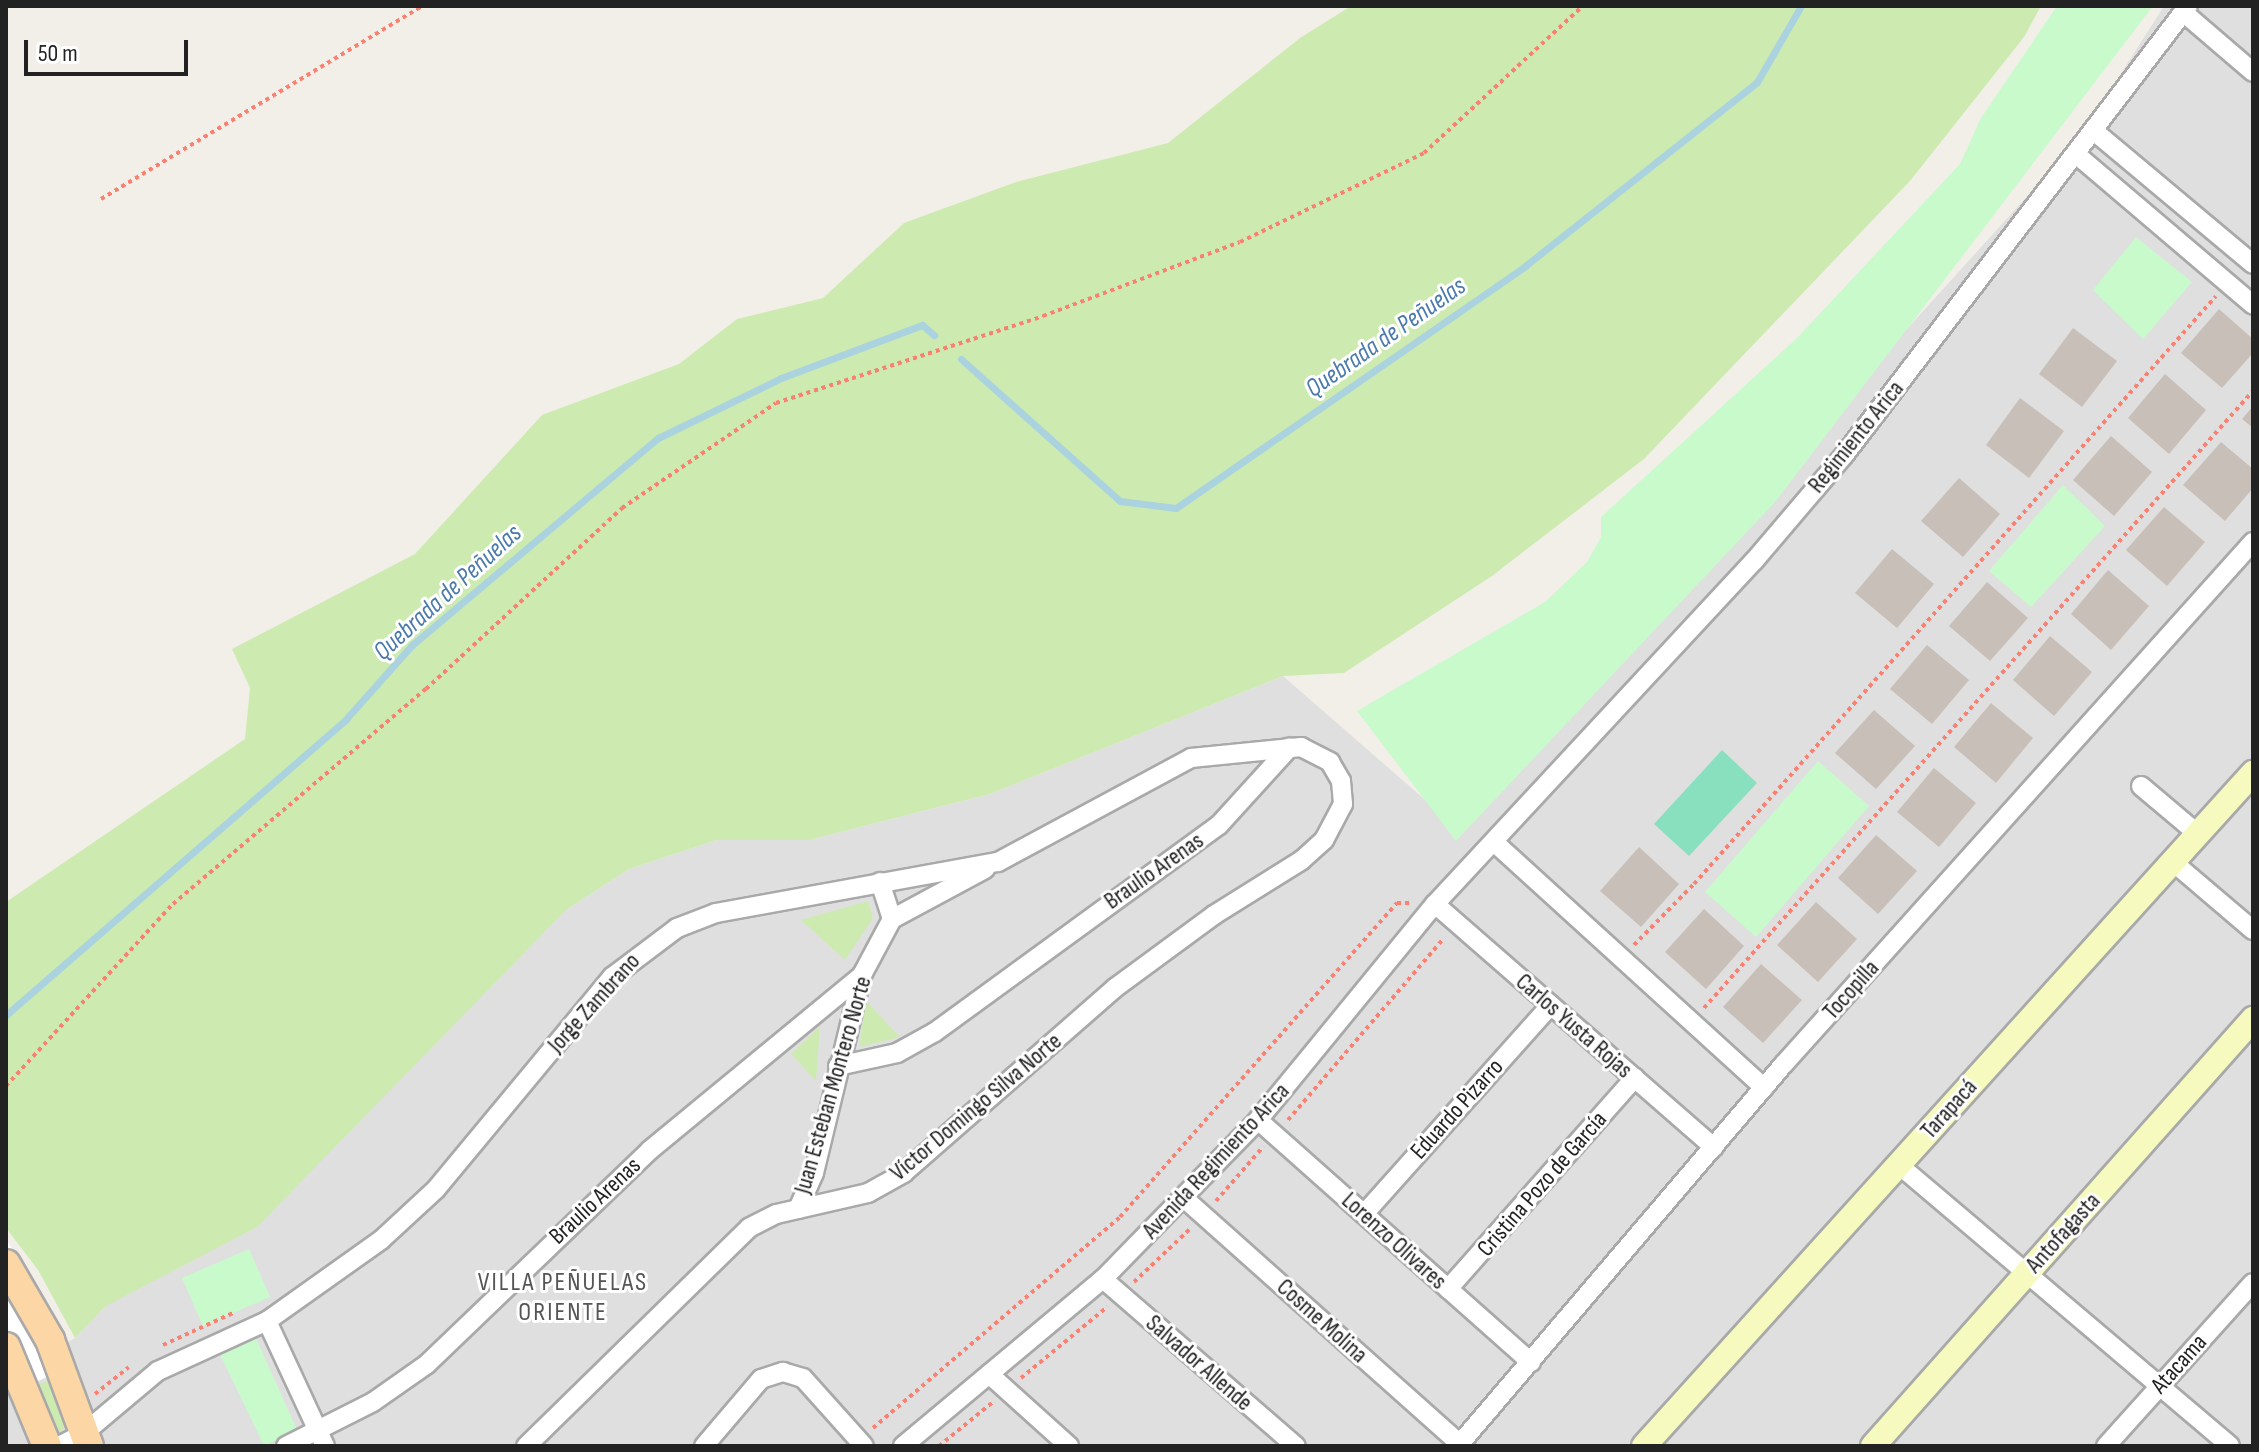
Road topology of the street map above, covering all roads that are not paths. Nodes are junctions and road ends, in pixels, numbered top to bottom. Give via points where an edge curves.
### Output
1 (2186, 9) edge
2 (2253, 72) edge
3 (2094, 131) junction
4 (2077, 155) junction
5 (2253, 264) edge
6 (2253, 305) edge
7 (2253, 542) edge
8 (1290, 747) junction
9 (2253, 773) edge
10 (2141, 786) dead end
11 (1343, 804) joint
12 (2198, 834) junction
13 (1494, 842) junction
14 (998, 862) junction
15 (2173, 862) junction
16 (880, 882) junction
17 (1435, 904) junction
18 (892, 919) junction
19 (2253, 930) edge
20 (862, 975) junction
21 (1551, 1005) junction
22 (2253, 1019) edge
23 (838, 1066) junction
24 (1635, 1078) junction
25 (1764, 1088) junction
26 (1258, 1120) junction
27 (1714, 1147) junction
28 (1899, 1165) junction
29 (1185, 1199) junction
30 (798, 1209) junction
31 (1364, 1214) junction
32 (6, 1264) edge
33 (2027, 1273) junction
34 (1103, 1279) junction
35 (2253, 1283) edge
36 (1448, 1289) junction
37 (267, 1321) junction
38 (6, 1347) edge
39 (1531, 1362) junction
40 (989, 1374) junction
41 (2160, 1386) junction
42 (321, 1438) edge
43 (77, 1442) edge
44 (862, 1443) edge
45 (1653, 1443) edge
46 (1459, 1445) edge
47 (47, 1446) edge
48 (286, 1446) edge
49 (526, 1446) edge
50 (704, 1446) edge
51 (903, 1446) edge
52 (1069, 1446) edge
53 (1296, 1446) edge
54 (1873, 1446) edge
55 (2106, 1446) edge
56 (2230, 1446) edge

1 - 2 street
1 - 3 street, Regimiento Arica
3 - 4 street, Regimiento Arica
3 - 5 street
4 - 6 street
4 - 13 street, Regimiento Arica via 1835,466
7 - 25 street, Tocopilla
8 - 11 street, Jorge Zambrano via 1312,750 1330,762 1341,781
8 - 14 street, Jorge Zambrano via 1191,758
8 - 23 street, Braulio Arenas via 1219,825 935,1032 897,1053
9 - 12 main road, Tarapacá
10 - 12 street
11 - 30 street, Víctor Domingo Silva Norte via 1324,840 1302,860 1214,915 1115,988 904,1173 848,1200
12 - 15 main road, Tarapacá
13 - 17 street, Avenida Regimiento Arica
13 - 25 street
14 - 16 street, Jorge Zambrano
14 - 18 street
15 - 19 street
15 - 28 main road, Tarapacá
16 - 18 street
16 - 37 street, Jorge Zambrano via 716,913 642,949 612,977 409,1215 352,1264
17 - 21 street, Carlos Yusta Rojas
17 - 26 street, Avenida Regimiento Arica
18 - 20 street, Juan Esteban Montero Norte
20 - 23 street, Juan Esteban Montero Norte
20 - 42 street, Braulio Arenas via 650,1150 427,1364
21 - 24 street, Carlos Yusta Rojas
21 - 31 street, Eduardo Pizarro
22 - 33 main road, Antofagasta
23 - 30 street, Juan Esteban Montero Norte via 814,1173
24 - 27 street, Carlos Yusta Rojas
24 - 36 street, Cristina Pozo de García
25 - 27 street, Tocopilla
26 - 29 street, Avenida Regimiento Arica
26 - 31 street, Lorenzo Olivares
27 - 39 street, Tocopilla
28 - 33 street
28 - 45 main road, Tarapacá
29 - 34 street, Avenida Regimiento Arica
29 - 46 street, Cosme Molina
30 - 49 street, Víctor Domingo Silva Norte via 749,1228
31 - 36 street, Lorenzo Olivares
32 - 43 main road via 36,1311 62,1369
33 - 41 street
33 - 54 main road, Antofagasta
34 - 40 street, Avenida Regimiento Arica
34 - 53 street, Salvador Allende
35 - 41 street, Atacama
36 - 39 street, Lorenzo Olivares
37 - 42 street
37 - 43 street, Jorge Zambrano via 158,1371
38 - 47 main road
39 - 46 street, Tocopilla
40 - 51 street, Avenida Regimiento Arica
40 - 52 street
41 - 55 street, Atacama
41 - 56 street
42 - 48 street, Braulio Arenas
44 - 50 street via 803,1378 783,1372 761,1379

